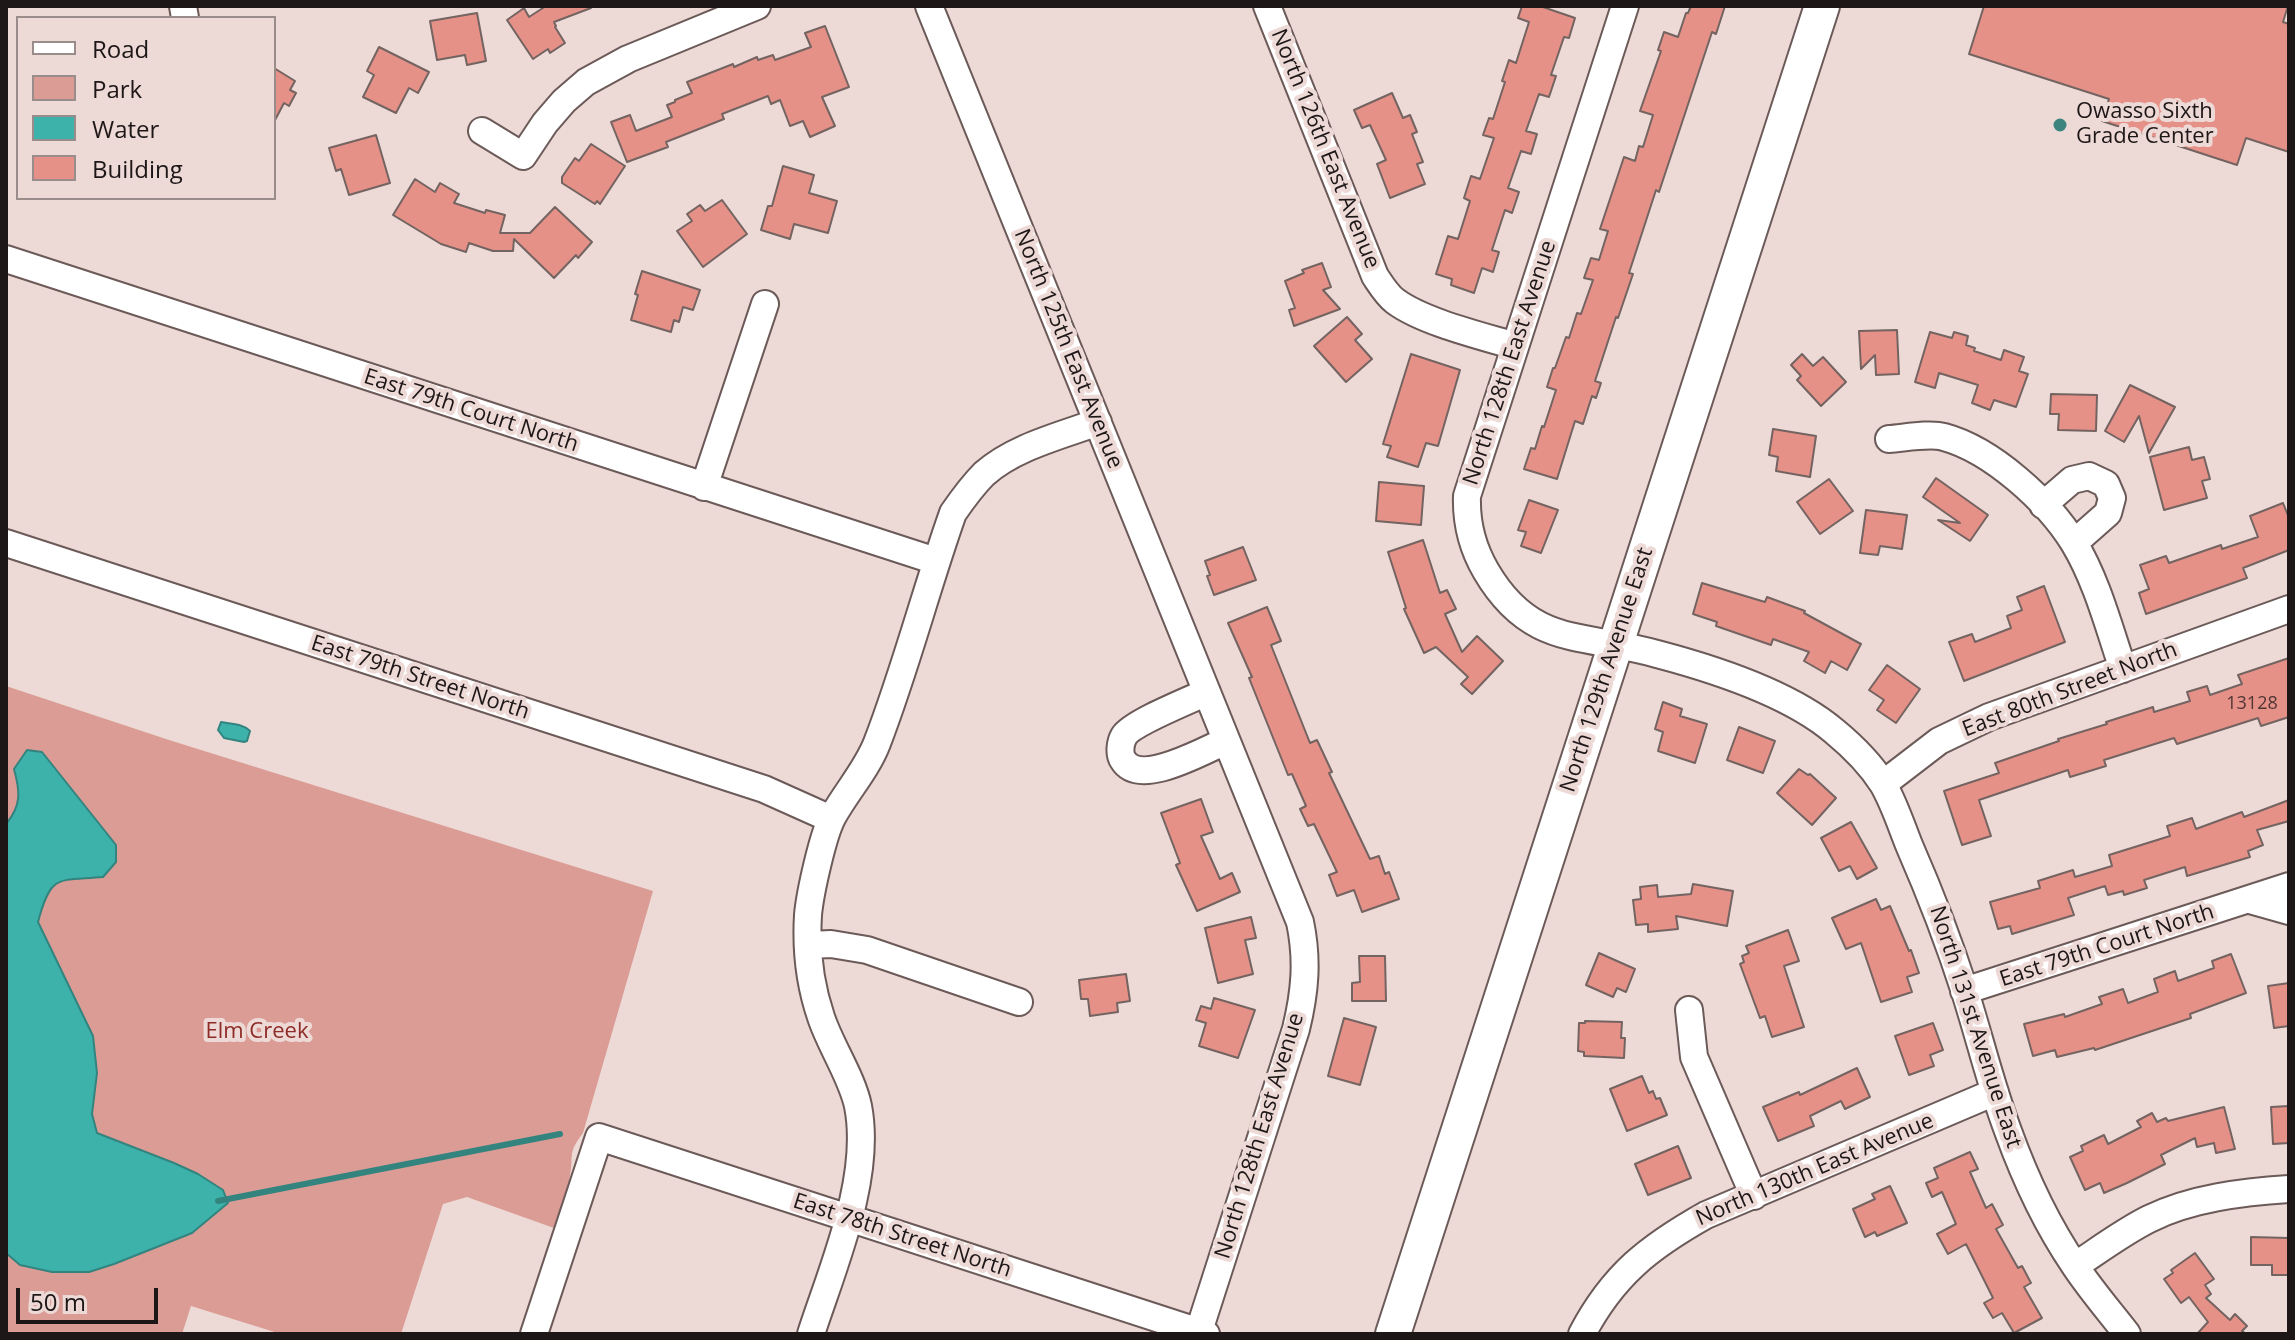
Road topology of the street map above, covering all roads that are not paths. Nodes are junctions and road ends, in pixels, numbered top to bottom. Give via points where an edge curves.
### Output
1 (757, 6) edge
2 (929, 6) edge
3 (1267, 6) edge
4 (1625, 6) edge
5 (1822, 6) edge
6 (482, 131) dead end
7 (6, 259) edge
8 (765, 304) dead end
9 (1515, 346) junction
10 (1098, 422) junction
11 (1889, 439) dead end
12 (704, 487) junction
13 (2043, 505) junction
14 (6, 543) edge
15 (2074, 543) junction
16 (936, 561) junction
17 (2289, 609) edge
18 (1615, 646) junction
19 (2123, 669) junction
20 (1207, 692) junction
21 (1226, 741) junction
22 (1883, 784) junction
23 (831, 819) junction
24 (2289, 886) edge
25 (1287, 890) joint
26 (2250, 900) junction
27 (2289, 911) edge
28 (809, 945) junction
29 (1964, 991) junction
30 (1019, 1002) dead end
31 (1689, 1010) dead end
32 (1995, 1092) junction
33 (2289, 1189) edge
34 (1754, 1196) junction
35 (848, 1219) junction
36 (2075, 1266) junction
37 (1201, 1333) edge
38 (534, 1334) edge
39 (811, 1334) edge
40 (1393, 1334) edge
41 (1582, 1334) edge
42 (2127, 1334) edge

1 - 6 street via 586,82 545,123 523,156
2 - 10 street, North 125th East Avenue
3 - 9 street, North 126th East Avenue via 1384,290 1419,315
4 - 9 street, North 128th East Avenue
5 - 18 main road, North 129th Avenue East
7 - 12 street, East 79th Court North
8 - 12 street
9 - 18 street, North 128th East Avenue via 1467,496 1470,538 1493,582 1517,611 1557,633
10 - 16 street via 1015,453 986,473 953,513
10 - 20 street, North 125th East Avenue
11 - 13 street via 1942,436 1991,457
12 - 16 street, East 79th Court North
13 - 15 street
13 - 15 street via 2072,480 2089,476 2106,484 2112,498 2108,513
14 - 23 street, East 79th Street North via 764,789
15 - 19 street
16 - 23 street via 876,747
17 - 19 street, East 80th Street North
18 - 22 street via 1661,655 1783,698 1834,730
18 - 40 main road, North 129th Avenue East
19 - 22 street, East 80th Street North via 1989,717 1939,741
20 - 21 street, North 125th East Avenue
20 - 21 street via 1124,735 1124,762 1136,771 1155,771
21 - 25 street, North 125th East Avenue
22 - 29 street, North 131st Avenue East via 1932,897
23 - 28 street via 813,886
24 - 26 street, East 79th Court North
25 - 37 street, North 128th East Avenue via 1305,944 1304,996
26 - 27 street
26 - 29 street, East 79th Court North
28 - 30 street via 867,950
28 - 35 street via 821,1016 858,1102 861,1159
29 - 32 street, North 131st Avenue East
31 - 34 street via 1694,1057
32 - 34 street, North 130th East Avenue
32 - 36 street, North 131st Avenue East via 2035,1197
33 - 36 street via 2233,1194 2150,1218
34 - 41 street, North 130th East Avenue via 1706,1215 1638,1260 1610,1290
35 - 37 street, East 78th Street North
35 - 38 street, East 78th Street North via 599,1137
35 - 39 street
36 - 42 street, North 131st Avenue East

